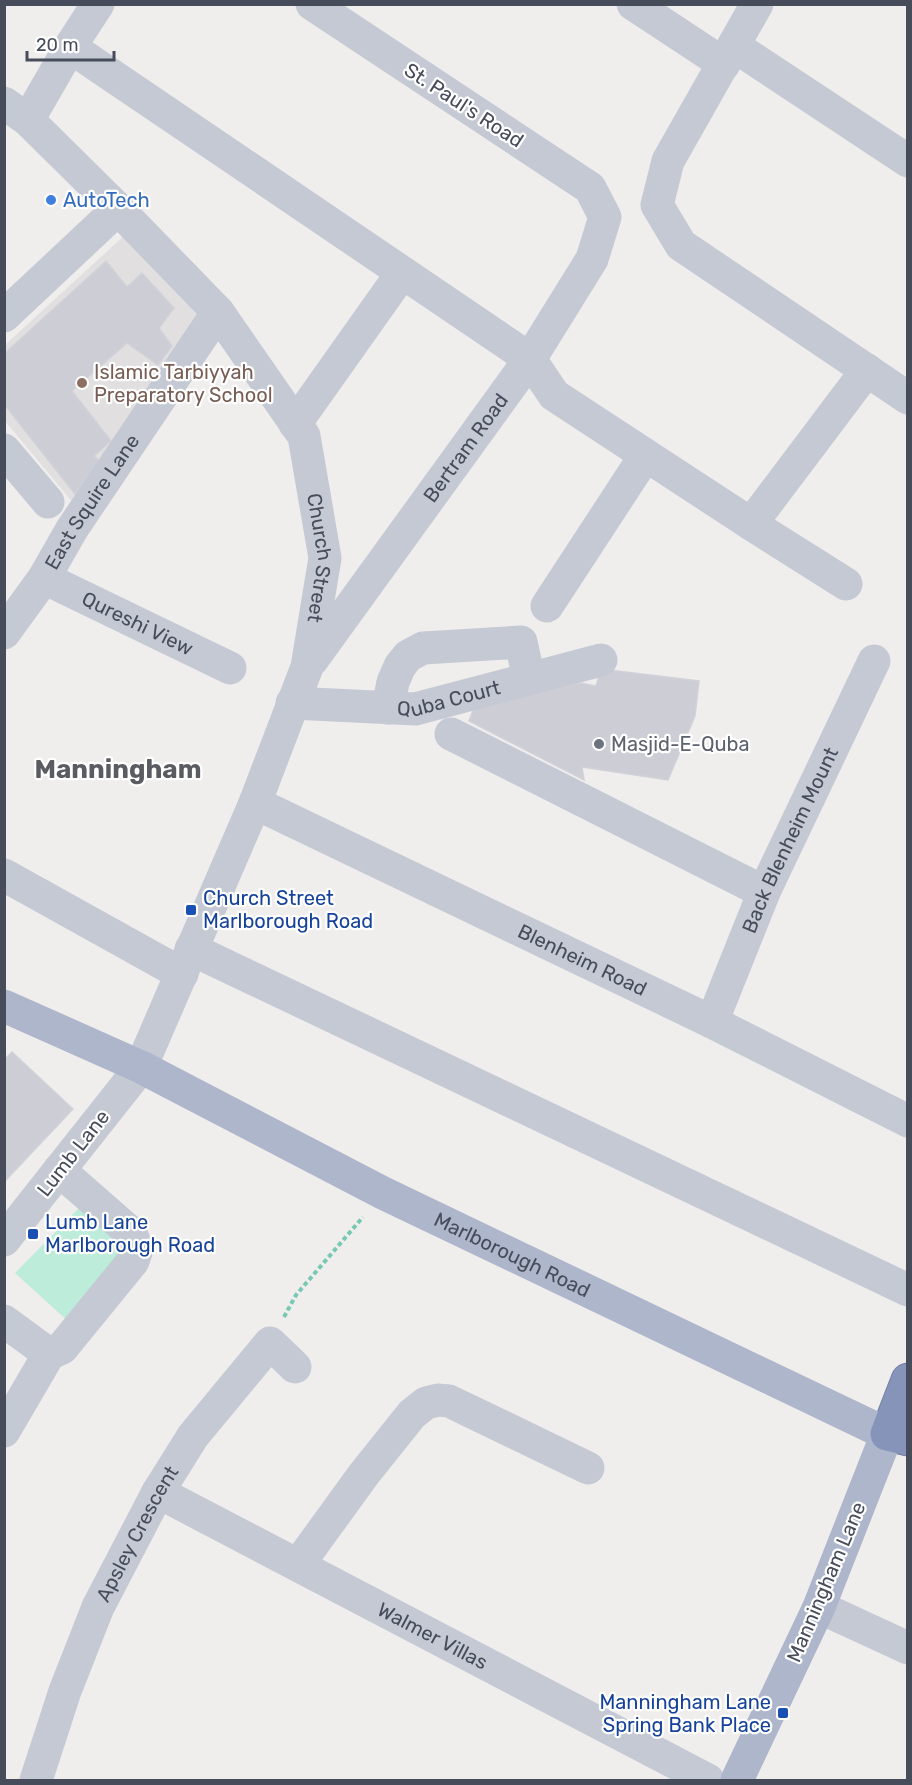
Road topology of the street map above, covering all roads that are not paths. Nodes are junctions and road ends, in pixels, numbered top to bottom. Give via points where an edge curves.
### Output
1 (98, 4) edge
2 (312, 4) edge
3 (633, 4) edge
4 (757, 4) edge
5 (70, 47) junction
6 (729, 55) junction
7 (16, 112) edge
8 (908, 161) edge
9 (118, 209) junction
10 (605, 217) joint
11 (402, 273) junction
12 (218, 312) junction
13 (4, 316) edge
14 (530, 360) junction
15 (867, 370) junction
16 (908, 398) edge
17 (295, 424) junction
18 (4, 450) edge
19 (645, 456) junction
20 (48, 502) dead end
21 (751, 524) junction
22 (44, 578) junction
23 (846, 584) dead end
24 (547, 606) dead end
25 (4, 633) edge
26 (601, 660) dead end
27 (874, 661) dead end
28 (307, 667) junction
29 (230, 668) dead end
30 (529, 679) junction
31 (292, 703) junction
32 (388, 708) junction
33 (451, 734) dead end
34 (255, 803) junction
35 (4, 875) edge
36 (764, 892) junction
37 (186, 961) junction
38 (4, 1006) edge
39 (712, 1022) junction
40 (141, 1067) junction
41 (908, 1121) edge
42 (59, 1170) junction
43 (4, 1240) edge
44 (908, 1290) edge
45 (4, 1321) edge
46 (49, 1354) junction
47 (295, 1367) dead end
48 (908, 1380) edge
49 (4, 1431) edge
50 (897, 1437) edge
51 (588, 1468) dead end
52 (158, 1492) junction
53 (298, 1565) junction
54 (819, 1607) junction
55 (908, 1648) edge
56 (36, 1780) edge
57 (708, 1780) edge
58 (737, 1780) edge

1 - 5 street
2 - 10 street, St. Paul's Road via 590,188
3 - 6 street
4 - 6 street
5 - 7 street
5 - 11 street
6 - 8 street
6 - 15 street via 668,161 657,205 681,245
7 - 9 street, Church Street
9 - 12 street, Church Street
9 - 13 street
10 - 14 street, Bertram Road via 592,259
11 - 14 street
11 - 17 street
12 - 17 street, Church Street
12 - 22 street, East Squire Lane via 72,529
14 - 19 street via 554,395
14 - 28 street, Bertram Road
15 - 16 street
15 - 21 street
17 - 28 street, Church Street via 303,436 325,558
18 - 20 street
19 - 21 street
19 - 24 street
21 - 23 street
22 - 25 street, East Squire Lane
22 - 29 street, Qureshi View
26 - 30 street, Quba Court
27 - 36 street, Back Blenheim Mount
28 - 31 street, Church Street
30 - 32 street, Quba Court via 415,709
30 - 32 street via 521,642 423,648 400,666
31 - 32 street, Quba Court
31 - 34 street, Church Street
33 - 36 street
34 - 37 street, Church Street
34 - 39 street, Blenheim Road
35 - 37 street
36 - 39 street, Back Blenheim Mount
37 - 40 street, Church Street
37 - 44 street
38 - 40 main road, Marlborough Road
39 - 41 street, Blenheim Road
40 - 42 street, Lumb Lane
40 - 50 main road, Marlborough Road via 383,1193
42 - 43 street, Lumb Lane
42 - 46 street via 131,1233 137,1249 133,1261 62,1348
45 - 46 street
46 - 49 street
47 - 52 street, Apsley Crescent via 270,1344 193,1436
48 - 50 highway, Manningham Lane
50 - 54 main road, Manningham Lane
51 - 53 street via 449,1401 426,1403 412,1414 364,1474
52 - 53 street, Walmer Villas
52 - 56 street, Apsley Crescent via 98,1607
53 - 57 street, Walmer Villas
54 - 55 street
54 - 58 main road, Manningham Lane

